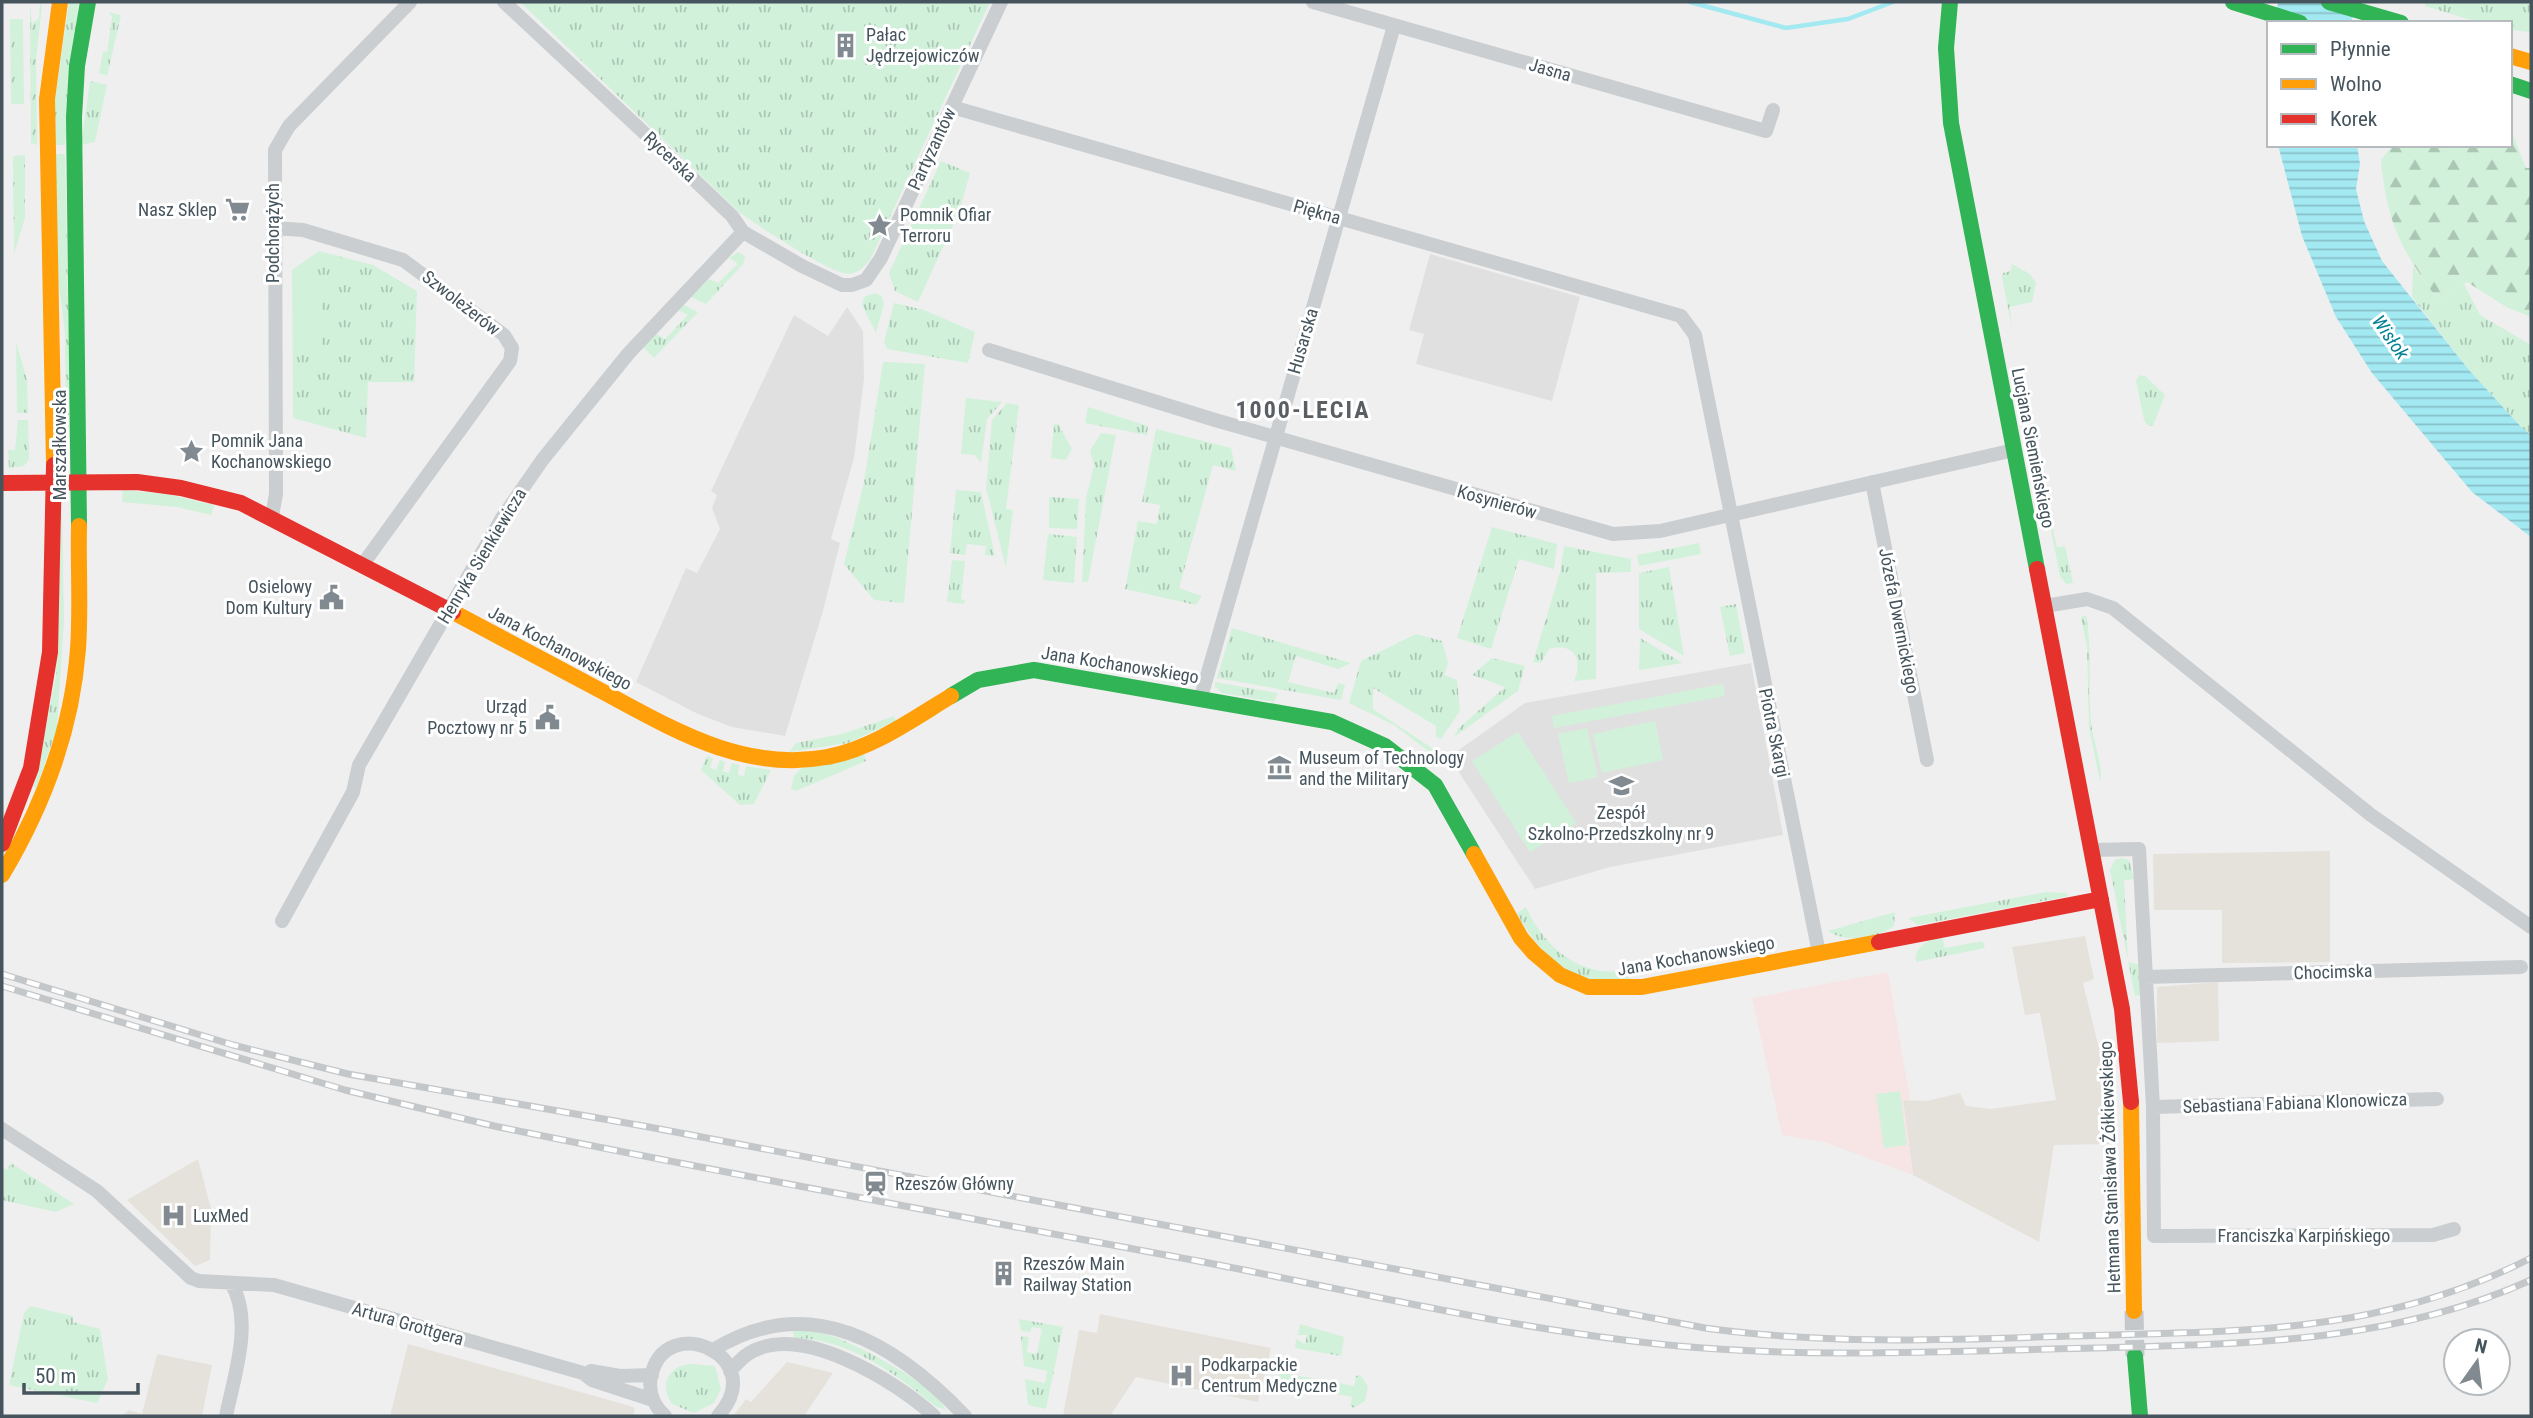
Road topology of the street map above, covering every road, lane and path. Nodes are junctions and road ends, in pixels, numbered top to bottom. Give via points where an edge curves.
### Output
1 (60, 2) edge
2 (88, 2) edge
3 (410, 2) edge
4 (504, 2) edge
5 (1001, 2) edge
6 (1313, 2) edge
7 (1950, 2) edge
8 (2235, 2) edge
9 (2329, 2) edge
10 (2294, 21) edge
11 (2397, 21) edge
12 (1394, 26) junction
13 (2512, 57) edge
14 (2531, 62) edge
15 (2512, 85) edge
16 (2531, 91) edge
17 (952, 107) junction
18 (1773, 110) dead end
19 (1339, 218) junction
20 (273, 228) junction
21 (743, 232) junction
22 (852, 285) joint
23 (1681, 316) joint
24 (989, 350) dead end
25 (1275, 437) junction
26 (2014, 450) junction
27 (52, 482) junction
28 (80, 482) junction
29 (1872, 482) junction
30 (2, 484) edge
31 (1729, 514) junction
32 (272, 516) junction
33 (363, 564) junction
34 (2045, 606) junction
35 (448, 610) junction
36 (1201, 697) junction
37 (1927, 760) dead end
38 (2, 844) edge
39 (2092, 850) junction
40 (2, 875) edge
41 (2101, 899) junction
42 (282, 921) dead end
43 (2531, 927) edge
44 (1819, 953) junction
45 (2521, 967) dead end
46 (2145, 977) junction
47 (2437, 1099) dead end
48 (2153, 1107) junction
49 (2, 1129) edge
50 (2454, 1229) dead end
51 (231, 1283) junction
52 (2134, 1311) tunnel mouth
53 (713, 1350) junction
54 (2135, 1356) tunnel mouth
55 (730, 1371) junction
56 (583, 1373) junction
57 (652, 1375) junction
58 (657, 1410) edge
59 (226, 1416) edge
60 (718, 1416) edge
61 (934, 1416) edge
62 (965, 1416) edge
63 (2140, 1416) edge

1 - 27 street, Marszałkowska via 47,99
2 - 28 street, Marszałkowska via 74,117
3 - 20 street, Podchorążych via 280,137 273,166
4 - 21 street, Rycerska via 732,216
5 - 17 street, Partyzantów
6 - 12 street, Jasna
7 - 26 street, Lucjana Siemieńskiego via 1948,103
8 - 10 street
9 - 11 street
12 - 18 street, Jasna via 1766,131
12 - 19 street, Husarska
13 - 14 street
15 - 16 street
17 - 19 street, Piękna
17 - 22 street, Partyzantów via 881,258 866,280
19 - 23 street, Piękna
19 - 25 street, Husarska
20 - 32 street, Podchorążych via 276,494
20 - 33 street, Szwoleżerów via 315,233 403,260 504,335 512,348 510,361
21 - 22 street, Rycerska via 831,281
21 - 35 street, Henryka Sienkiewicza via 581,409 502,518
23 - 31 street, Piotra Skargi via 1695,335
24 - 25 street, Kosynierów
25 - 31 street, Kosynierów via 1613,534 1660,531
25 - 36 street, Husarska
26 - 29 street, Kosynierów
26 - 34 street, Lucjana Siemieńskiego
27 - 28 street, Jana Kochanowskiego
27 - 30 street, Jana Kochanowskiego
27 - 38 street, Marszałkowska via 47,683 30,768
28 - 32 street, Jana Kochanowskiego via 181,488
28 - 40 street, Marszałkowska via 79,615 70,702 50,777
29 - 31 street, Kosynierów
29 - 37 street, Józefa Dwernickiego
31 - 44 street, Piotra Skargi
32 - 33 street, Jana Kochanowskiego
33 - 35 street, Jana Kochanowskiego
34 - 39 street, Lucjana Siemieńskiego
34 - 43 street via 2087,599 2113,608 2371,815
35 - 36 street, Jana Kochanowskiego via 682,734 754,758 829,757 860,748 978,680 1006,673 1069,674
35 - 42 street, Henryka Sienkiewicza via 359,765 353,792
36 - 44 street, Jana Kochanowskiego via 1332,722 1361,733 1410,763 1435,785 1521,938 1547,966 1572,982 1615,991
39 - 41 street, Lucjana Siemieńskiego
39 - 46 street via 2139,849
41 - 44 street, Jana Kochanowskiego
41 - 52 street, Hetmana Stanisława Żółkiewskiego via 2128,1053
45 - 46 street, Chocimska
46 - 48 street
47 - 48 street, Sebastiana Fabiana Klonowicza
48 - 50 street, Franciszka Karpińskiego via 2154,1236 2433,1235
49 - 51 street, Artura Grottgera via 97,1191 191,1278
51 - 56 street, Artura Grottgera via 274,1285
51 - 59 street via 239,1296 240,1338
53 - 55 street
53 - 57 street via 692,1343 674,1347 659,1359
53 - 62 street via 765,1325 822,1325 888,1353 933,1385
54 - 63 street
55 - 60 street via 730,1400
55 - 61 street via 754,1351 814,1348 887,1380
56 - 57 street, Artura Grottgera
56 - 58 street, Artura Grottgera
57 - 58 street

